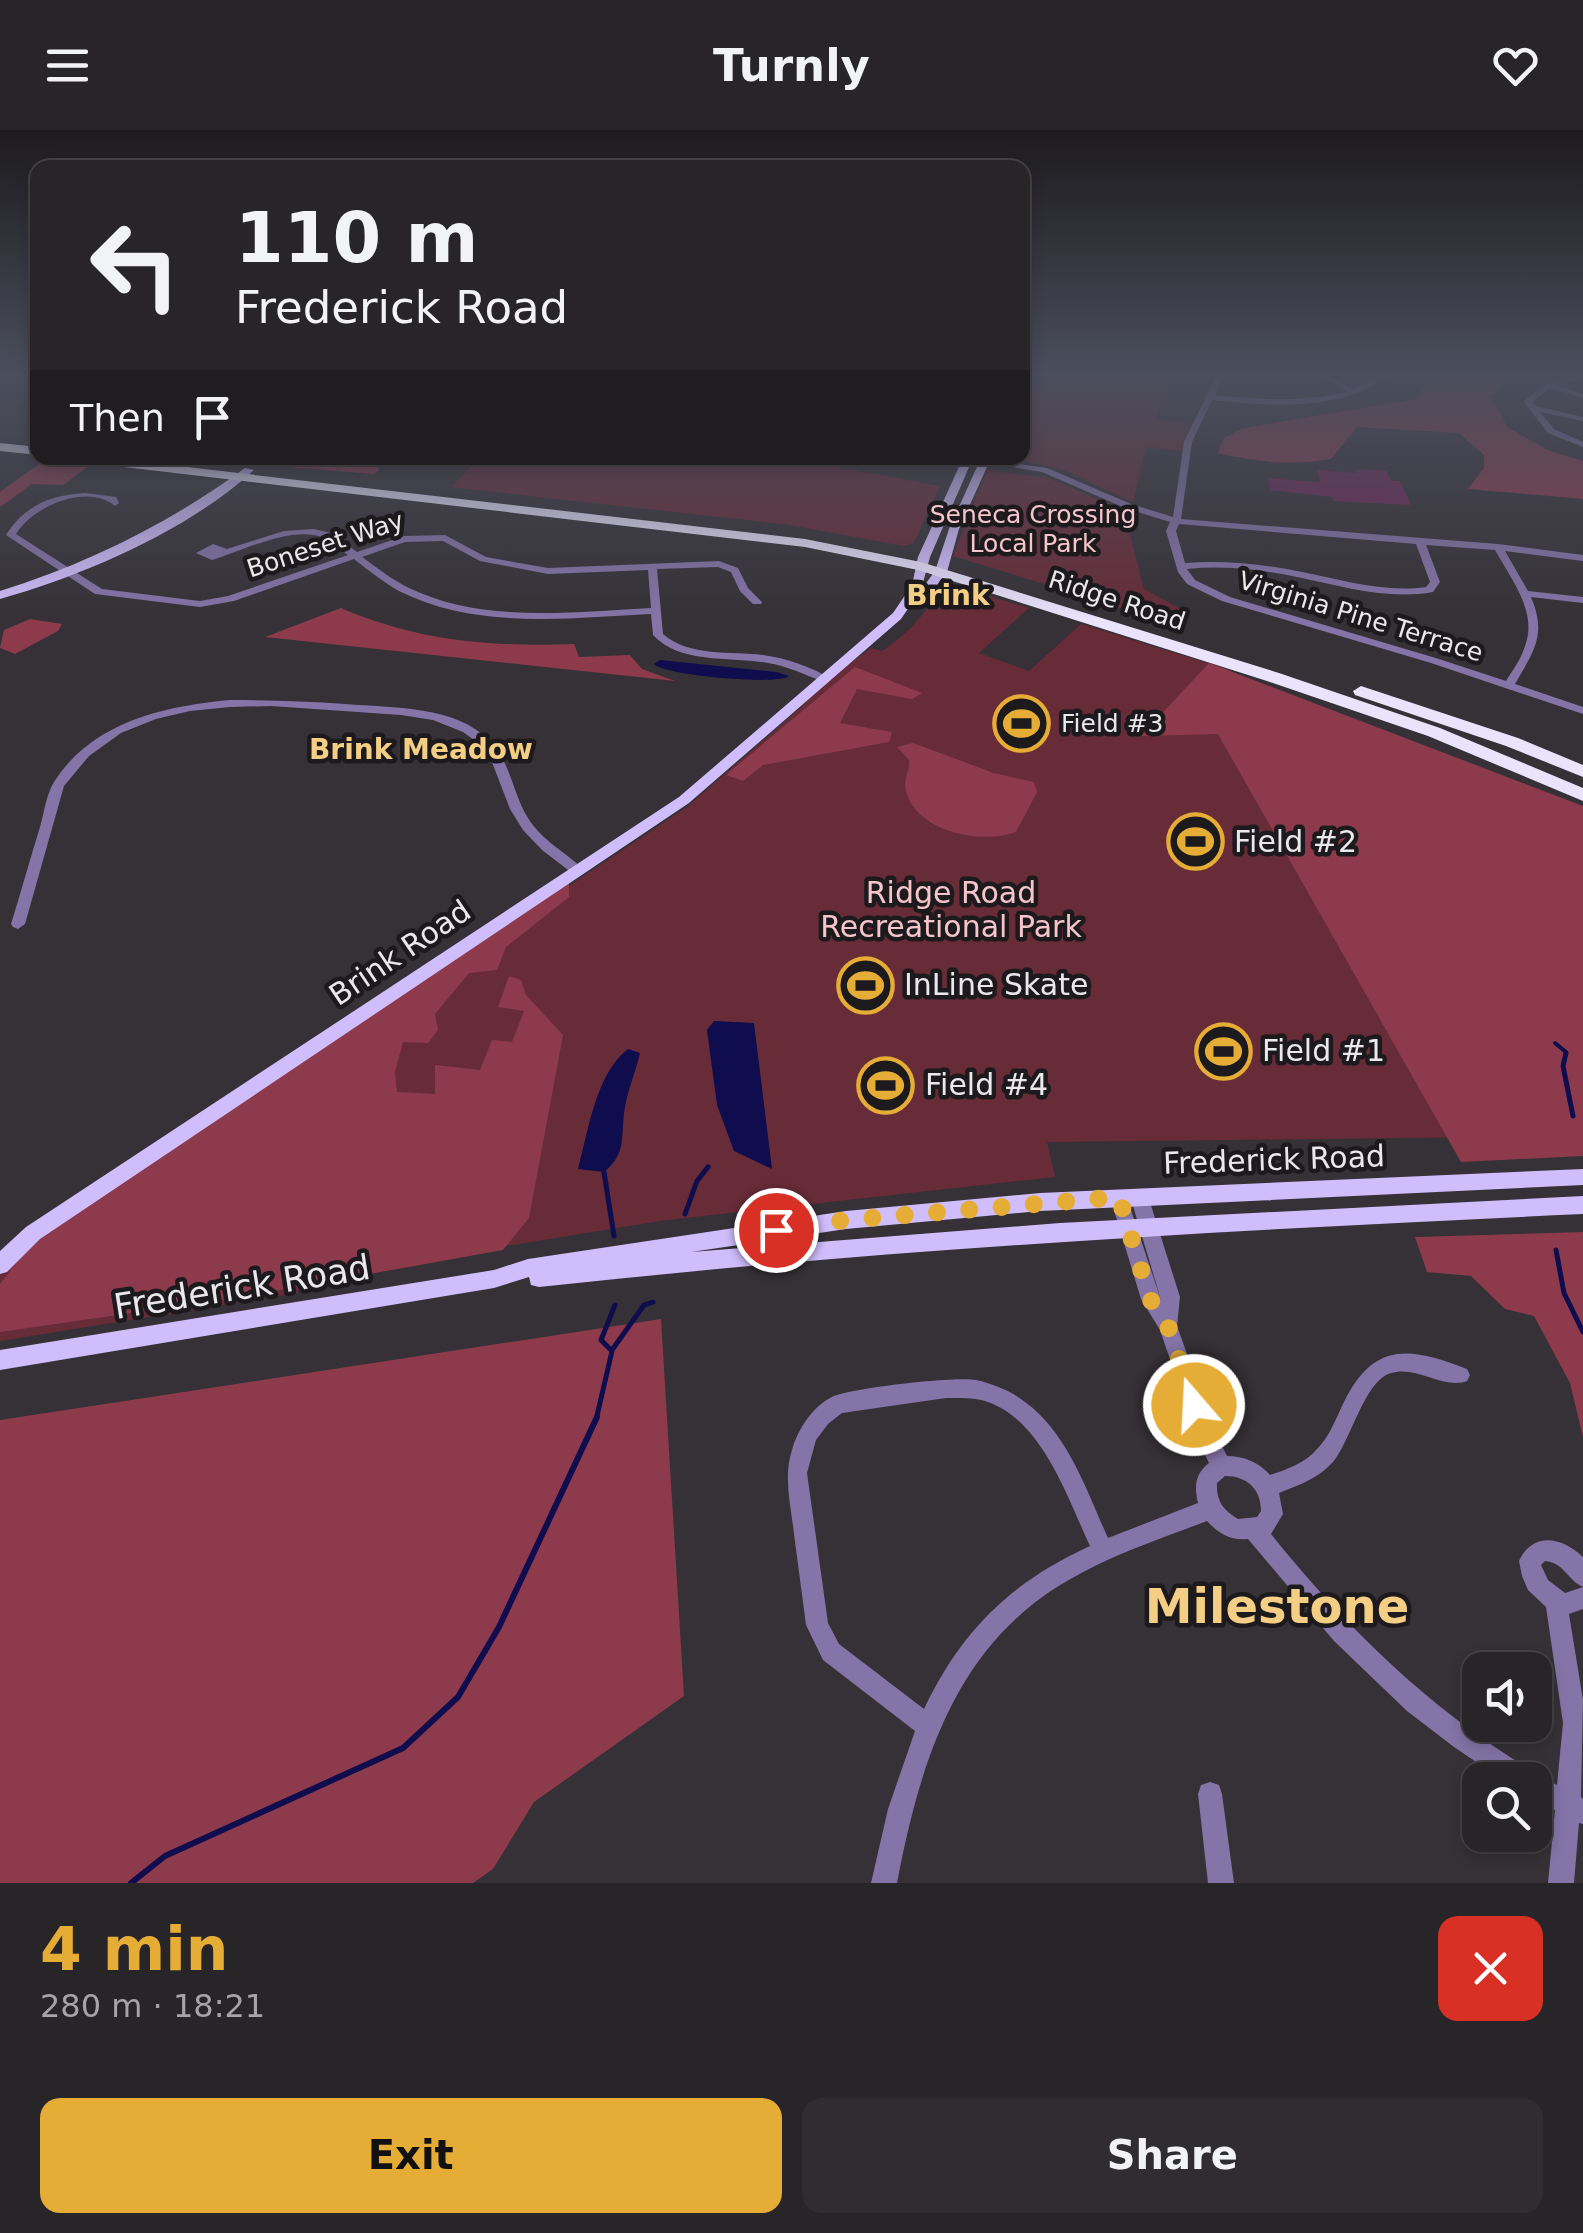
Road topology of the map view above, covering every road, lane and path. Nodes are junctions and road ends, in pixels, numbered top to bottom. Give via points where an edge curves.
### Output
1 (1186, 456) edge
2 (152, 465) edge
3 (183, 465) edge
4 (965, 465) edge
5 (982, 465) edge
6 (1003, 465) edge
7 (243, 474) junction
8 (115, 503) dead end
9 (1176, 521) junction
10 (1420, 541) junction
11 (1498, 548) junction
12 (224, 550) dead end
13 (357, 556) junction
14 (1583, 558) edge
15 (922, 562) junction
16 (652, 565) junction
17 (1182, 566) junction
18 (943, 567) junction
19 (72, 576) junction
20 (1523, 592) junction
21 (0, 596) edge
22 (1583, 600) edge
23 (758, 602) dead end
24 (0, 604) edge
25 (655, 610) junction
26 (824, 679) junction
27 (1509, 686) junction
28 (1583, 711) edge
29 (1583, 772) edge
30 (1583, 795) edge
31 (577, 870) junction
32 (18, 924) dead end
33 (1583, 1177) edge
34 (1129, 1196) junction
35 (1583, 1205) edge
36 (1138, 1225) junction
37 (0, 1265) edge
38 (494, 1279) junction
39 (0, 1360) edge
40 (1460, 1376) dead end
41 (1221, 1466) junction
42 (1267, 1488) junction
43 (1211, 1510) junction
44 (1256, 1531) junction
45 (1103, 1550) junction
46 (1583, 1576) edge
47 (1583, 1598) edge
48 (1556, 1601) junction
49 (928, 1726) junction
50 (1499, 1762) edge
51 (1210, 1794) dead end
52 (1552, 1795) edge
53 (1576, 1808) edge
54 (884, 1883) edge
55 (1221, 1883) edge
56 (1561, 1883) edge

1 - 9 street
2 - 7 highway, Ridge Road
3 - 7 highway, Ridge Road
4 - 15 main road, Brink Road
5 - 18 main road, Brink Road
6 - 9 street via 1061,477
7 - 15 highway, Ridge Road
7 - 19 main road via 192,521
8 - 19 street, Boneset Way via 88,494 54,499 12,529 14,538
9 - 10 street
9 - 17 street via 1171,534
10 - 11 street
10 - 17 street via 1435,582 1413,592 1291,571
11 - 14 street
11 - 20 street
12 - 13 street via 314,532
13 - 16 street, Boneset Way via 427,536 528,569
13 - 19 street, Boneset Way via 200,604 115,596
13 - 25 street via 408,591 456,606 534,616
15 - 18 highway, Ridge Road
15 - 26 main road, Brink Road via 914,594 897,616
16 - 23 street, Boneset Way via 720,564 734,570
16 - 25 street
17 - 27 street, Virginia Pine Terrace via 1192,582 1215,595
18 - 26 main road, Brink Road via 906,616
18 - 29 highway, Ridge Road via 1425,711
18 - 30 highway, Ridge Road via 1434,732
19 - 21 main road
19 - 24 main road
20 - 22 street
20 - 27 street via 1533,642
25 - 26 street via 658,636 670,646 774,660
26 - 31 main road, Brink Road via 684,800
27 - 28 street, Virginia Pine Terrace
31 - 32 street via 523,822 495,753 470,732 400,711 223,701 122,729 68,769
31 - 37 main road, Brink Road via 32,1233
33 - 34 main road, Frederick Road
34 - 36 street
34 - 38 main road, Frederick Road via 846,1220 528,1268
35 - 36 main road, Frederick Road
36 - 38 main road, Frederick Road
36 - 41 street via 1150,1299 1168,1326
38 - 39 main road, Frederick Road
40 - 42 street via 1414,1364 1383,1366 1365,1383 1322,1460
41 - 42 street via 1246,1468
41 - 43 street via 1207,1478
42 - 44 street via 1272,1514
43 - 44 street via 1236,1530
43 - 45 street
44 - 50 street via 1303,1594 1396,1686
45 - 49 street via 1011,1606 960,1665
45 - 49 street via 1042,1430 1004,1398 973,1388 838,1404 820,1416 800,1450 797,1473 817,1625 830,1652
46 - 48 street via 1556,1551 1534,1554 1533,1578
47 - 48 street
48 - 53 street via 1575,1724
49 - 54 street
51 - 55 street
52 - 53 street
53 - 56 street

